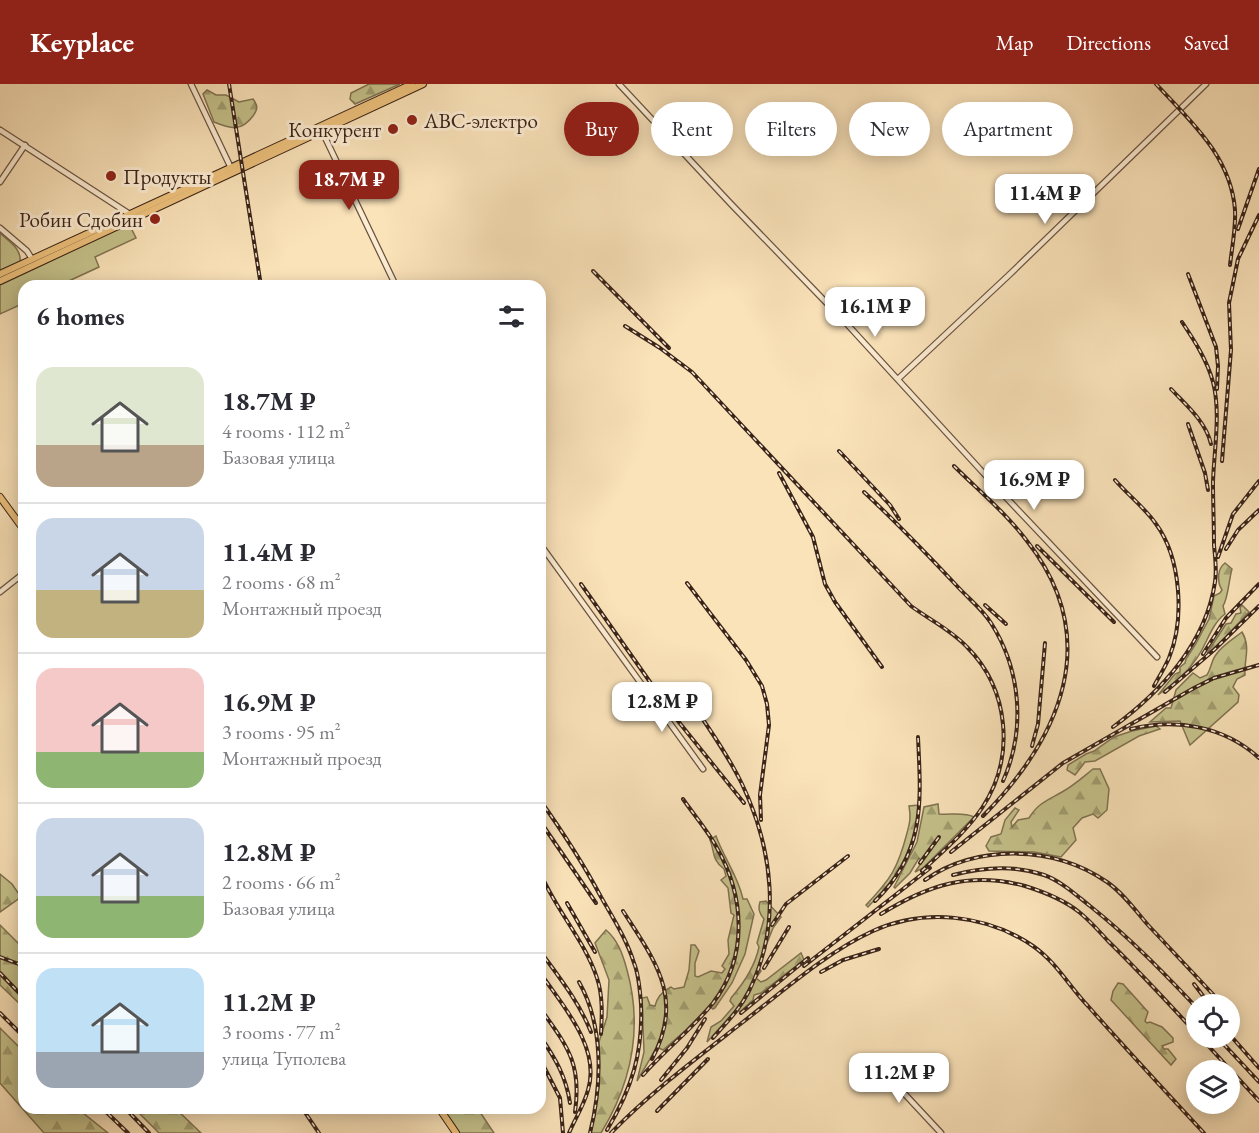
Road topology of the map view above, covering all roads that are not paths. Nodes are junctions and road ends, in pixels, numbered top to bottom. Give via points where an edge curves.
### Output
1 (191, 84) edge
2 (412, 84) edge
3 (423, 84) edge
4 (619, 84) edge
5 (1206, 84) edge
6 (321, 129) junction
7 (0, 130) edge
8 (24, 146) junction
9 (231, 169) junction
10 (0, 182) edge
11 (132, 217) junction
12 (0, 228) edge
13 (32, 259) junction
14 (0, 274) edge
15 (393, 280) edge
16 (0, 281) edge
17 (898, 379) junction
18 (0, 497) edge
19 (18, 522) edge
20 (546, 552) edge
21 (18, 578) edge
22 (0, 592) edge
23 (1157, 657) dead end
24 (703, 769) dead end
25 (873, 1060) dead end
26 (443, 1114) edge
27 (456, 1133) edge
28 (941, 1133) edge

1 - 9 street
2 - 6 main road
3 - 6 main road
4 - 17 street
5 - 17 street
6 - 9 main road
6 - 11 main road
6 - 15 street
7 - 8 street
8 - 10 street
8 - 11 street
9 - 11 main road
11 - 13 main road
11 - 16 main road
12 - 13 street
13 - 14 main road
17 - 23 street
18 - 19 main road
20 - 24 street
21 - 22 street
25 - 28 street
26 - 27 main road

